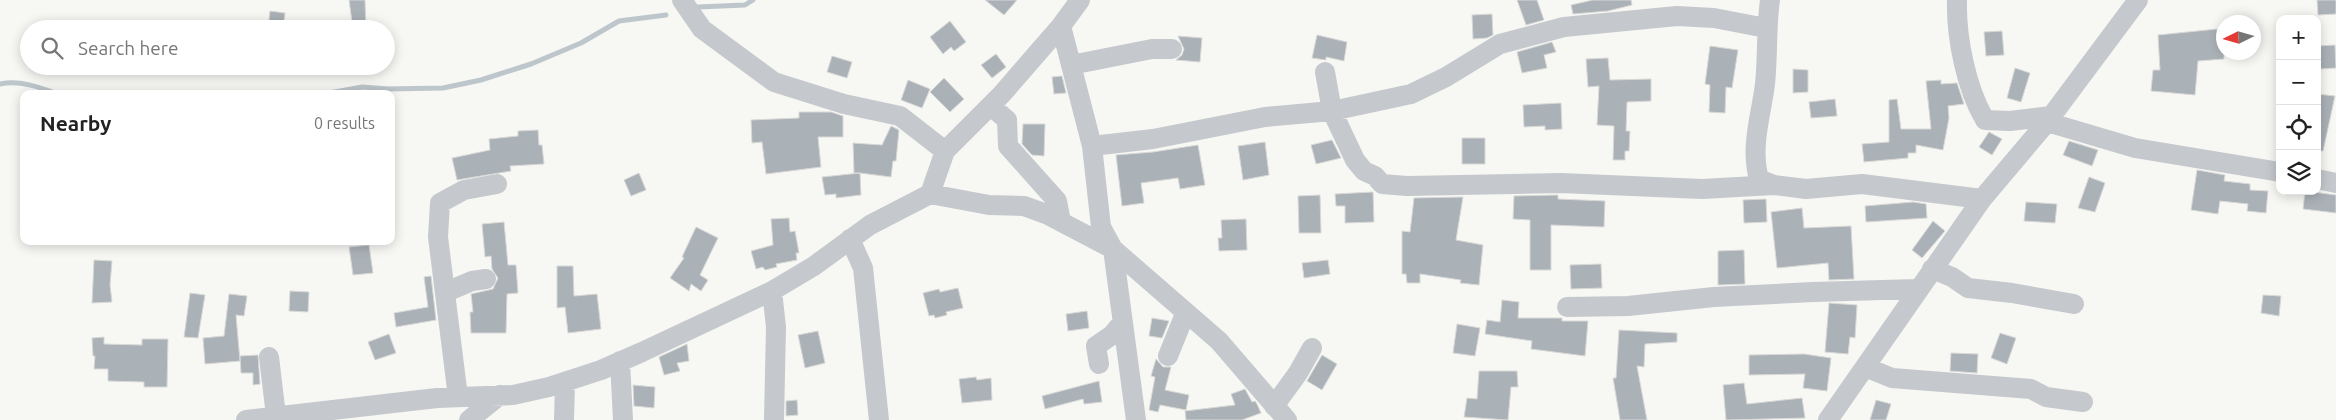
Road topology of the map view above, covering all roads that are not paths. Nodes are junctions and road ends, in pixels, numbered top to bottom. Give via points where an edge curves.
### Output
1 (682, 0) edge
2 (1080, 0) edge
3 (1770, 0) edge
4 (1956, 0) edge
5 (2138, 0) edge
6 (1061, 26) junction
7 (1766, 28) junction
8 (1172, 49) dead end
9 (1071, 65) junction
10 (1325, 72) dead end
11 (991, 106) junction
12 (1332, 112) junction
13 (2049, 119) junction
14 (1092, 146) junction
15 (945, 152) junction
16 (2276, 171) edge
17 (2321, 181) edge
18 (2336, 183) edge
19 (498, 184) dead end
20 (1774, 186) junction
21 (930, 194) junction
22 (1982, 199) junction
23 (1061, 222) junction
24 (850, 239) junction
25 (1113, 249) junction
26 (1932, 269) junction
27 (486, 279) dead end
28 (1918, 290) junction
29 (772, 291) junction
30 (446, 292) junction
31 (2074, 304) dead end
32 (1567, 307) dead end
33 (1185, 314) junction
34 (1123, 322) junction
35 (1312, 348) dead end
36 (1168, 356) dead end
37 (269, 357) dead end
38 (620, 361) junction
39 (1099, 364) dead end
40 (1865, 367) junction
41 (565, 382) junction
42 (500, 395) junction
43 (458, 397) junction
44 (2083, 402) dead end
45 (1280, 413) edge
46 (276, 416) junction
47 (246, 420) edge
48 (469, 420) edge
49 (564, 420) edge
50 (623, 420) edge
51 (774, 420) edge
52 (880, 420) edge
53 (1136, 420) edge
54 (1828, 420) edge

1 - 15 street via 702,29 774,82 844,104 900,116
2 - 6 street
3 - 7 street
4 - 13 street via 1957,34 1976,105 1985,120
5 - 13 street
6 - 9 street
6 - 11 street
7 - 12 street via 1714,18 1677,16 1541,31 1500,44 1411,94
7 - 20 street via 1765,83 1754,148 1758,179
8 - 9 street via 1152,49
9 - 14 street
10 - 12 street
11 - 15 street
11 - 23 street via 1007,120 1008,146 1057,201
12 - 14 street via 1265,117 1153,139
12 - 20 street via 1355,160 1382,184
13 - 16 street via 2135,148
13 - 22 street
14 - 25 street via 1101,227
15 - 21 street
17 - 18 street
19 - 30 street via 464,190 440,203 438,237
20 - 22 street via 1806,189 1862,184
21 - 23 street via 988,205 1024,206
21 - 24 street
22 - 26 street
23 - 25 street
24 - 29 street
24 - 52 street via 863,268
25 - 33 street
25 - 34 street
26 - 28 street
26 - 31 street via 1968,288
27 - 30 street
28 - 32 street via 1714,297 1628,306
28 - 40 street
29 - 38 street
29 - 51 street via 776,327
30 - 43 street
33 - 36 street
33 - 45 street via 1218,341
34 - 39 street via 1096,346
34 - 53 street
35 - 45 street
37 - 46 street
38 - 41 street
38 - 50 street
40 - 44 street via 1892,378 2031,389 2046,396
40 - 54 street
41 - 42 street via 544,389
41 - 49 street
42 - 43 street
42 - 48 street
43 - 46 street
46 - 47 street

